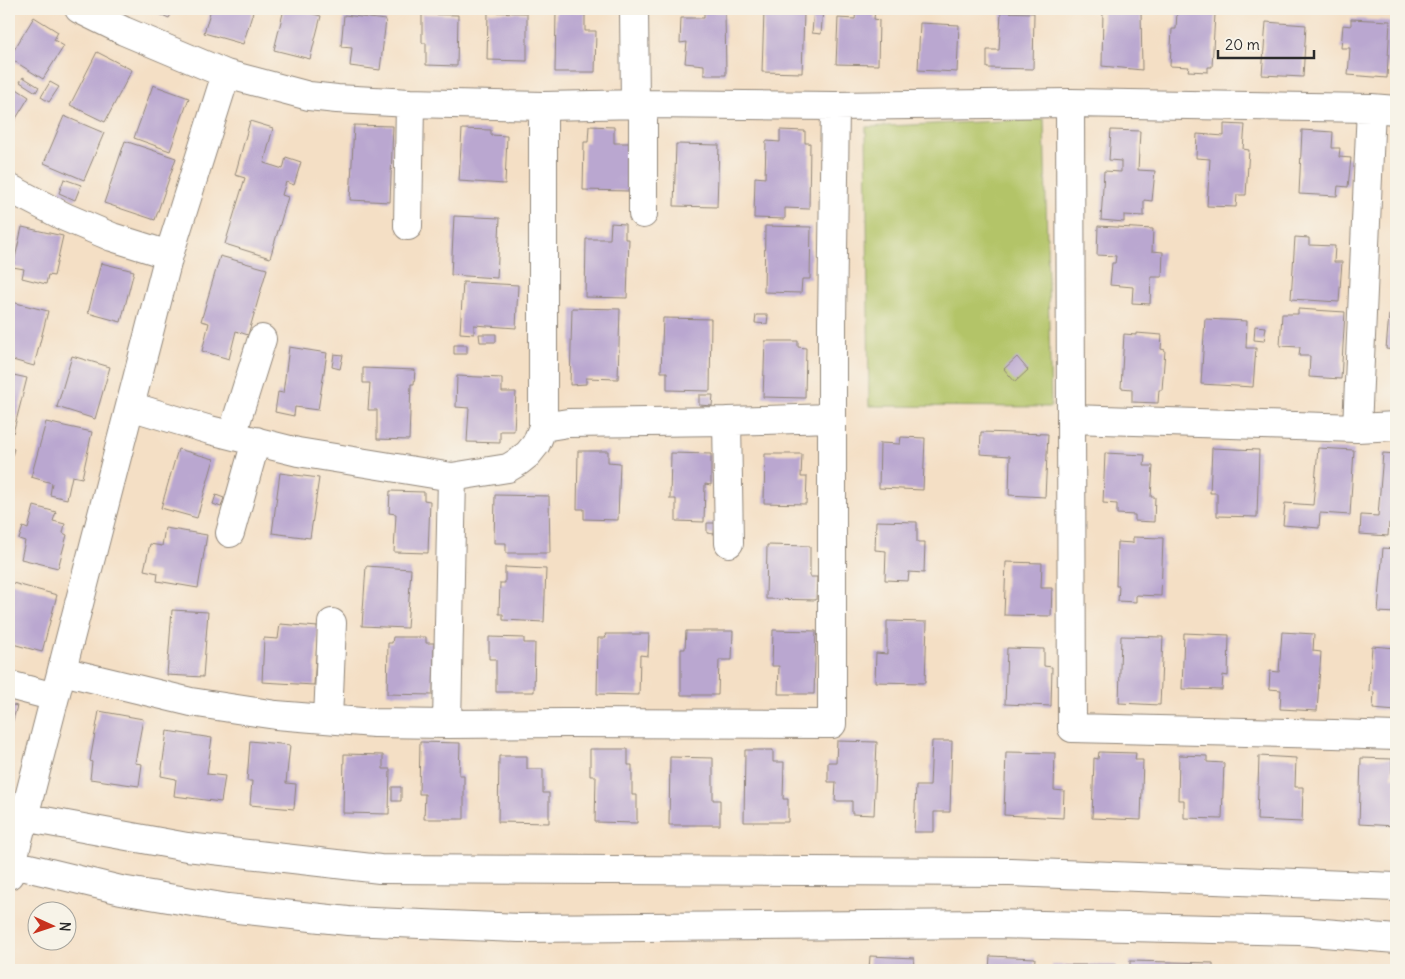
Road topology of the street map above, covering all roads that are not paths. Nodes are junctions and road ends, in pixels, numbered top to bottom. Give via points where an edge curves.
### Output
1 (79, 9) edge
2 (634, 9) edge
3 (226, 74) junction
4 (1070, 103) junction
5 (410, 104) junction
6 (639, 104) junction
7 (542, 106) junction
8 (835, 106) junction
9 (1384, 109) edge
10 (9, 188) edge
11 (643, 214) dead end
12 (408, 226) dead end
13 (169, 255) junction
14 (262, 339) dead end
15 (130, 406) junction
16 (832, 418) junction
17 (1071, 419) junction
18 (727, 421) junction
19 (1396, 426) edge
20 (543, 427) junction
21 (1357, 428) junction
22 (244, 438) junction
23 (452, 477) junction
24 (230, 533) dead end
25 (729, 543) dead end
26 (332, 623) dead end
27 (62, 671) junction
28 (9, 685) edge
29 (55, 698) junction
30 (328, 719) junction
31 (447, 724) junction
32 (1396, 736) edge
33 (16, 815) edge
34 (10, 867) edge
35 (1396, 887) edge
36 (1396, 939) edge

1 - 3 street
2 - 6 street
3 - 5 street via 309,96
3 - 13 street
4 - 8 street
4 - 9 street
4 - 17 street
5 - 7 street
5 - 12 street
6 - 7 street
6 - 8 street
6 - 11 street
7 - 20 street
8 - 16 street
9 - 21 street
10 - 13 street via 112,237
13 - 15 street
14 - 22 street
15 - 22 street
15 - 27 street
16 - 18 street
16 - 31 street via 832,724
17 - 21 street
17 - 32 street via 1072,728
18 - 20 street via 568,423
18 - 25 street
19 - 21 street
20 - 23 street via 528,454 508,468
22 - 23 street via 298,452
22 - 24 street
23 - 31 street
26 - 30 street
27 - 29 street
27 - 30 street via 191,702
28 - 29 street
29 - 33 street
30 - 31 street
33 - 34 street
33 - 35 street via 187,847 380,869 1010,872
34 - 36 street via 228,908 348,922 519,928 994,924 1300,932

